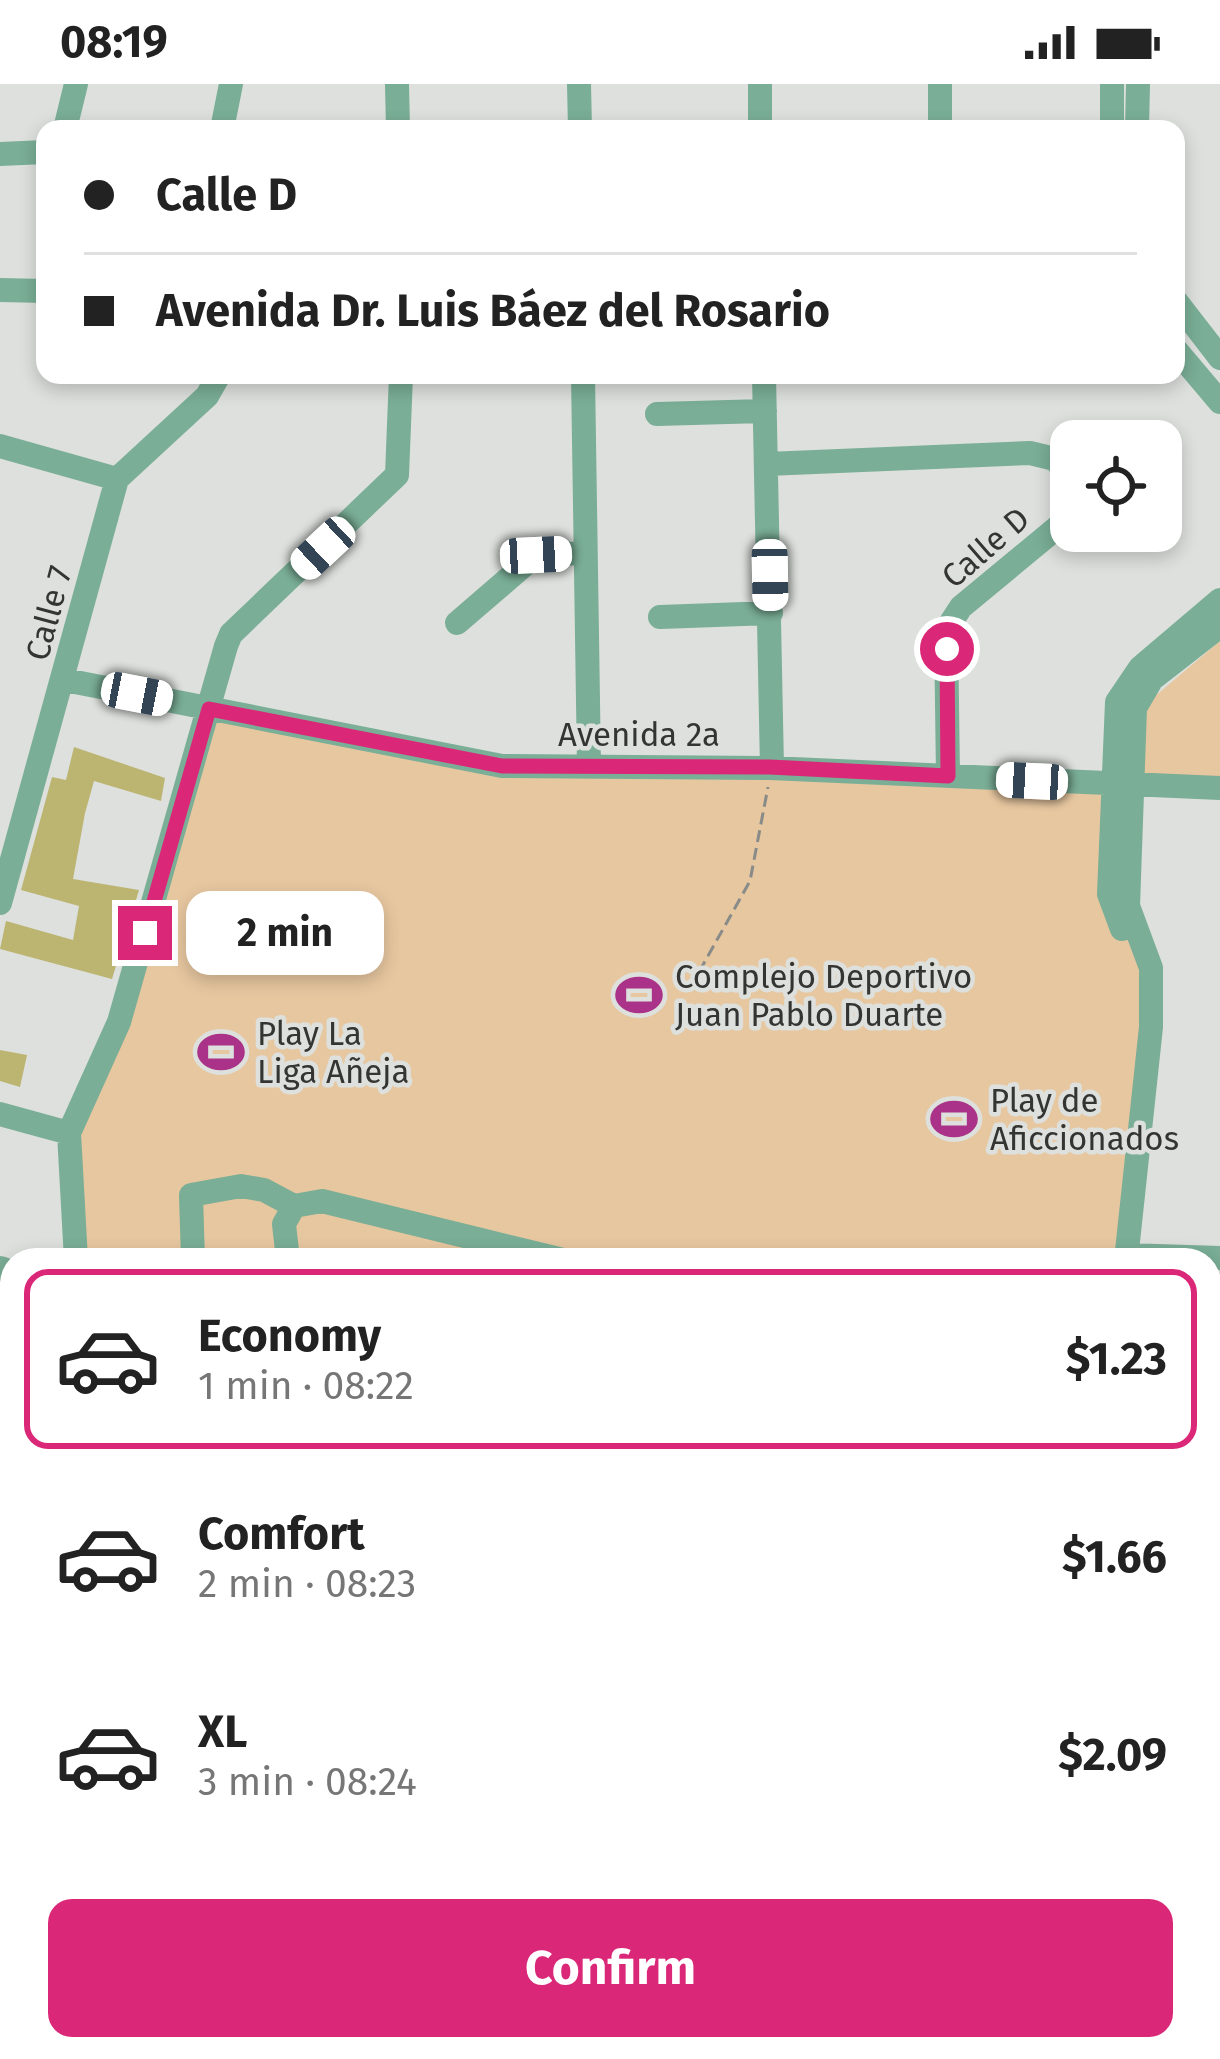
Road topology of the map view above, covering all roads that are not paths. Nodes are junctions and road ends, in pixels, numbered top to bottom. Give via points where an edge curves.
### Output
1 (76, 84) edge
2 (231, 84) edge
3 (397, 84) edge
4 (579, 84) edge
5 (760, 84) edge
6 (940, 84) edge
7 (1112, 84) edge
8 (1138, 84) edge
9 (66, 120) edge
10 (224, 120) edge
11 (398, 120) edge
12 (580, 120) edge
13 (760, 120) edge
14 (940, 120) edge
15 (1112, 120) edge
16 (1137, 120) edge
17 (36, 152) edge
18 (0, 154) edge
19 (36, 277) edge
20 (0, 278) edge
21 (0, 290) edge
22 (36, 290) edge
23 (1185, 313) edge
24 (1220, 358) edge
25 (1185, 361) edge
26 (214, 384) edge
27 (401, 384) edge
28 (583, 384) edge
29 (764, 384) edge
30 (1220, 402) edge
31 (765, 411) junction
32 (657, 414) dead end
33 (0, 446) edge
34 (1050, 458) edge
35 (767, 464) junction
36 (117, 479) junction
37 (1050, 533) edge
38 (585, 553) junction
39 (1220, 608) edge
40 (771, 613) junction
41 (660, 617) dead end
42 (458, 623) dead end
43 (64, 680) junction
44 (209, 709) junction
45 (589, 766) junction
46 (771, 768) junction
47 (948, 776) junction
48 (1124, 786) junction
49 (1220, 788) edge
50 (0, 903) edge
51 (0, 1114) edge
52 (69, 1133) junction
53 (294, 1206) junction
54 (75, 1248) edge
55 (193, 1248) edge
56 (286, 1248) edge
57 (505, 1248) edge
58 (1127, 1248) edge

1 - 9 street
2 - 10 street
3 - 11 street
4 - 12 street
5 - 13 street
6 - 14 street
7 - 15 street
8 - 16 street
17 - 18 street
19 - 20 street
21 - 22 street
23 - 24 street
25 - 30 street
26 - 36 street
27 - 44 street via 397,475 231,634
28 - 38 street
29 - 31 street
31 - 32 street
31 - 35 street
33 - 36 street
34 - 35 street, Calle D
35 - 40 street
36 - 43 street, Calle 7
37 - 47 street, Calle D via 961,607 946,630
38 - 42 street via 536,555
38 - 45 street
39 - 48 street via 1140,668 1117,701
40 - 41 street
40 - 46 street
43 - 44 street, Avenida 2a
43 - 50 street, Calle 7
44 - 45 street, Avenida 2a via 502,766
44 - 52 street via 119,1022
45 - 46 street, Avenida 2a
46 - 47 street, Avenida 2a
47 - 48 street, Avenida 2a
48 - 49 street, Avenida 2a
48 - 58 street via 1109,894 1122,930 1150,968 1151,1027
51 - 52 street
52 - 54 street
53 - 55 street via 264,1190 195,1190
53 - 56 street via 284,1224
53 - 57 street via 322,1201

